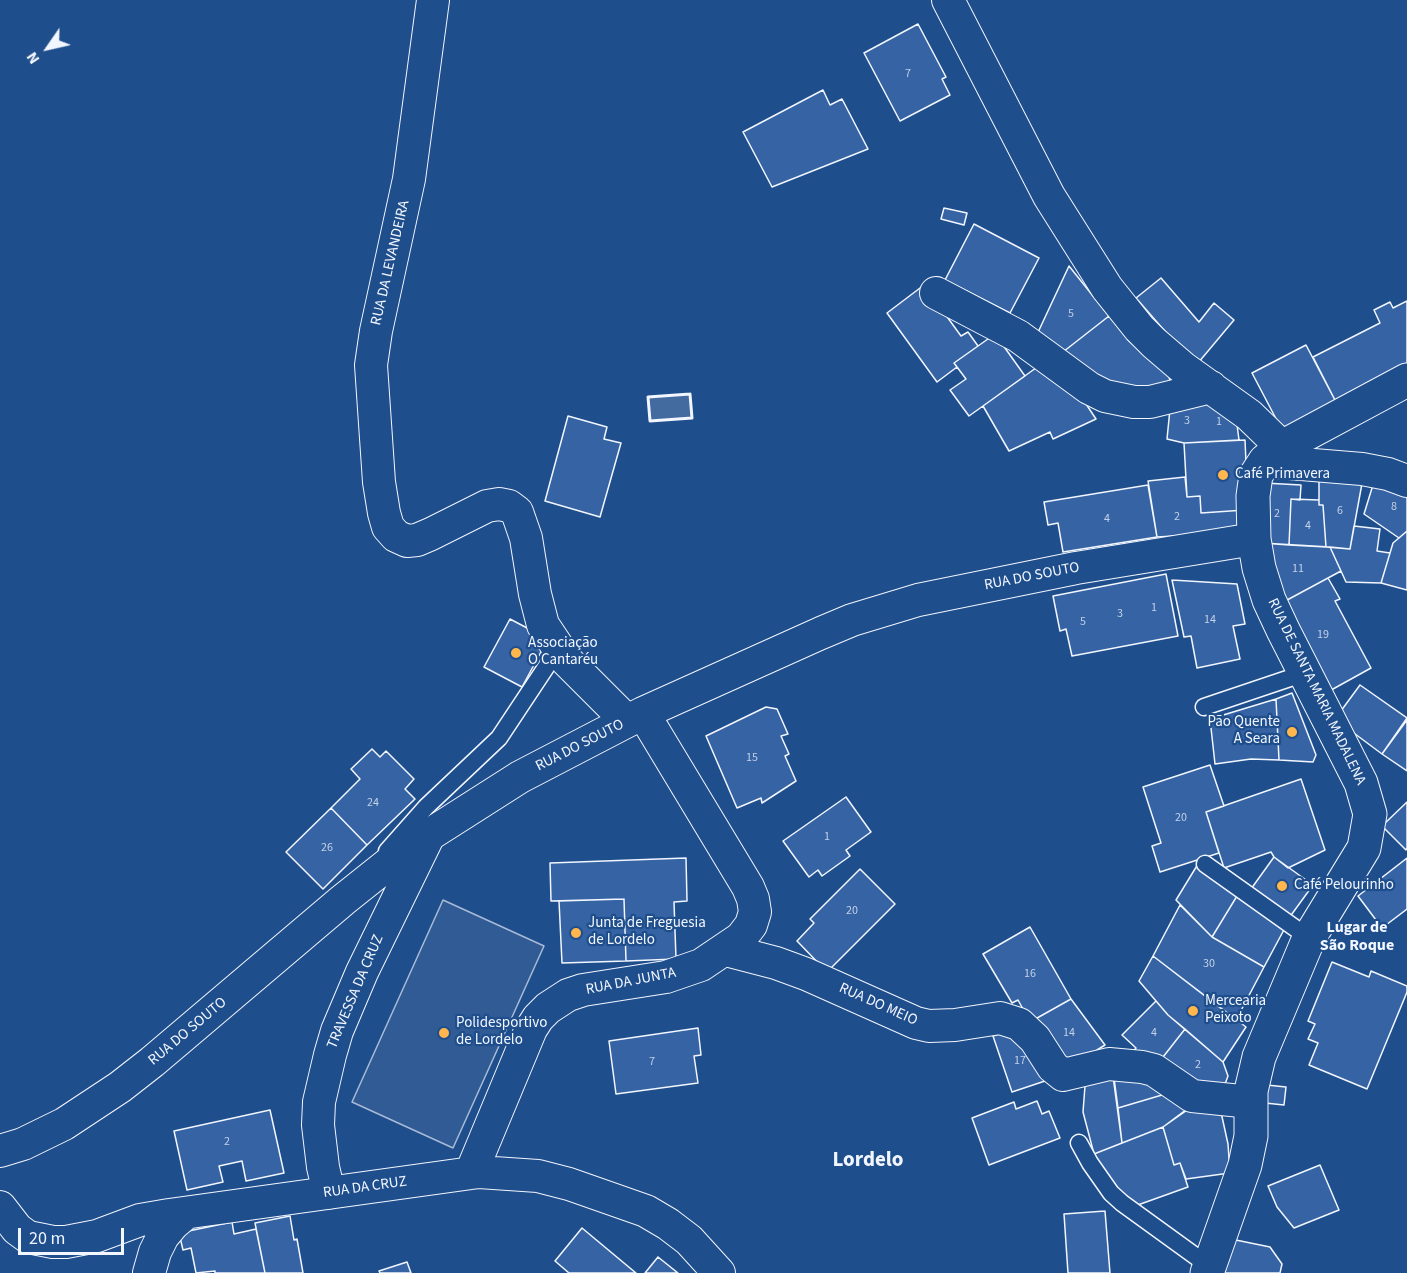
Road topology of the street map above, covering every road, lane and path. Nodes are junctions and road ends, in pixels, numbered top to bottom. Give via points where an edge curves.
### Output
1 (433, 0) edge
2 (948, 0) edge
3 (936, 293) dead end
4 (1407, 380) edge
5 (1211, 387) junction
6 (1274, 454) junction
7 (1407, 481) edge
8 (388, 527) joint
9 (1254, 539) junction
10 (558, 649) junction
11 (1305, 673) junction
12 (1204, 707) dead end
13 (635, 717) junction
14 (429, 835) junction
15 (1205, 864) dead end
16 (343, 900) junction
17 (1309, 938) junction
18 (726, 950) junction
19 (1251, 1102) junction
20 (1079, 1143) dead end
21 (0, 1151) edge
22 (471, 1173) junction
23 (329, 1193) junction
24 (0, 1207) edge
25 (186, 1213) junction
26 (1208, 1270) edge
27 (149, 1273) edge
28 (719, 1273) edge

1 - 8 street, RUA DA LEVANDEIRA via 409,179 371,365 379,482
2 - 5 street via 1049,196 1107,288 1154,343
3 - 5 street via 1018,336 1105,396 1150,402
4 - 6 main road
5 - 6 street via 1249,415
6 - 7 street via 1388,474
6 - 9 main road, RUA DE SANTA MARIA MADALENA via 1256,475
8 - 10 street, RUA DA JUNTA via 407,541 417,540 487,506 509,506 522,523 539,614
9 - 11 main road, RUA DE SANTA MARIA MADALENA via 1269,600
9 - 13 street, RUA DO SOUTO via 1076,568 907,603 852,620
10 - 13 street, RUA DA JUNTA
10 - 16 lane via 499,738 421,812
11 - 12 lane
11 - 17 main road, RUA DE SANTA MARIA MADALENA via 1361,783 1370,814 1364,848
13 - 14 street, RUA DO SOUTO via 520,777
13 - 18 street, RUA DA JUNTA via 739,871 753,899 755,912 751,924
14 - 16 street, RUA DO SOUTO
14 - 23 street, TRAVESSA DA CRUZ via 362,972 330,1055 318,1125
15 - 17 lane
16 - 21 street, RUA DO SOUTO via 120,1087 64,1124
17 - 19 main road, RUA DE SANTA MARIA MADALENA via 1259,1057
18 - 19 street, RUA DO MEIO via 806,974 916,1023 955,1025 1000,1018 1019,1024 1064,1075 1109,1064 1142,1067 1154,1070 1192,1096
18 - 22 street, RUA DA JUNTA via 683,972 583,990 548,1008 531,1029
19 - 26 main road, RUA DE SANTA MARIA MADALENA via 1251,1136 1245,1165
20 - 26 lane via 1111,1193
22 - 23 street, RUA DA CRUZ
22 - 28 street, RUA DA CRUZ via 538,1176 646,1211 689,1240
23 - 25 street, RUA DA CRUZ
24 - 25 street, RUA DA CRUZ via 28,1237 53,1242 83,1239 140,1220
25 - 27 street via 163,1236

